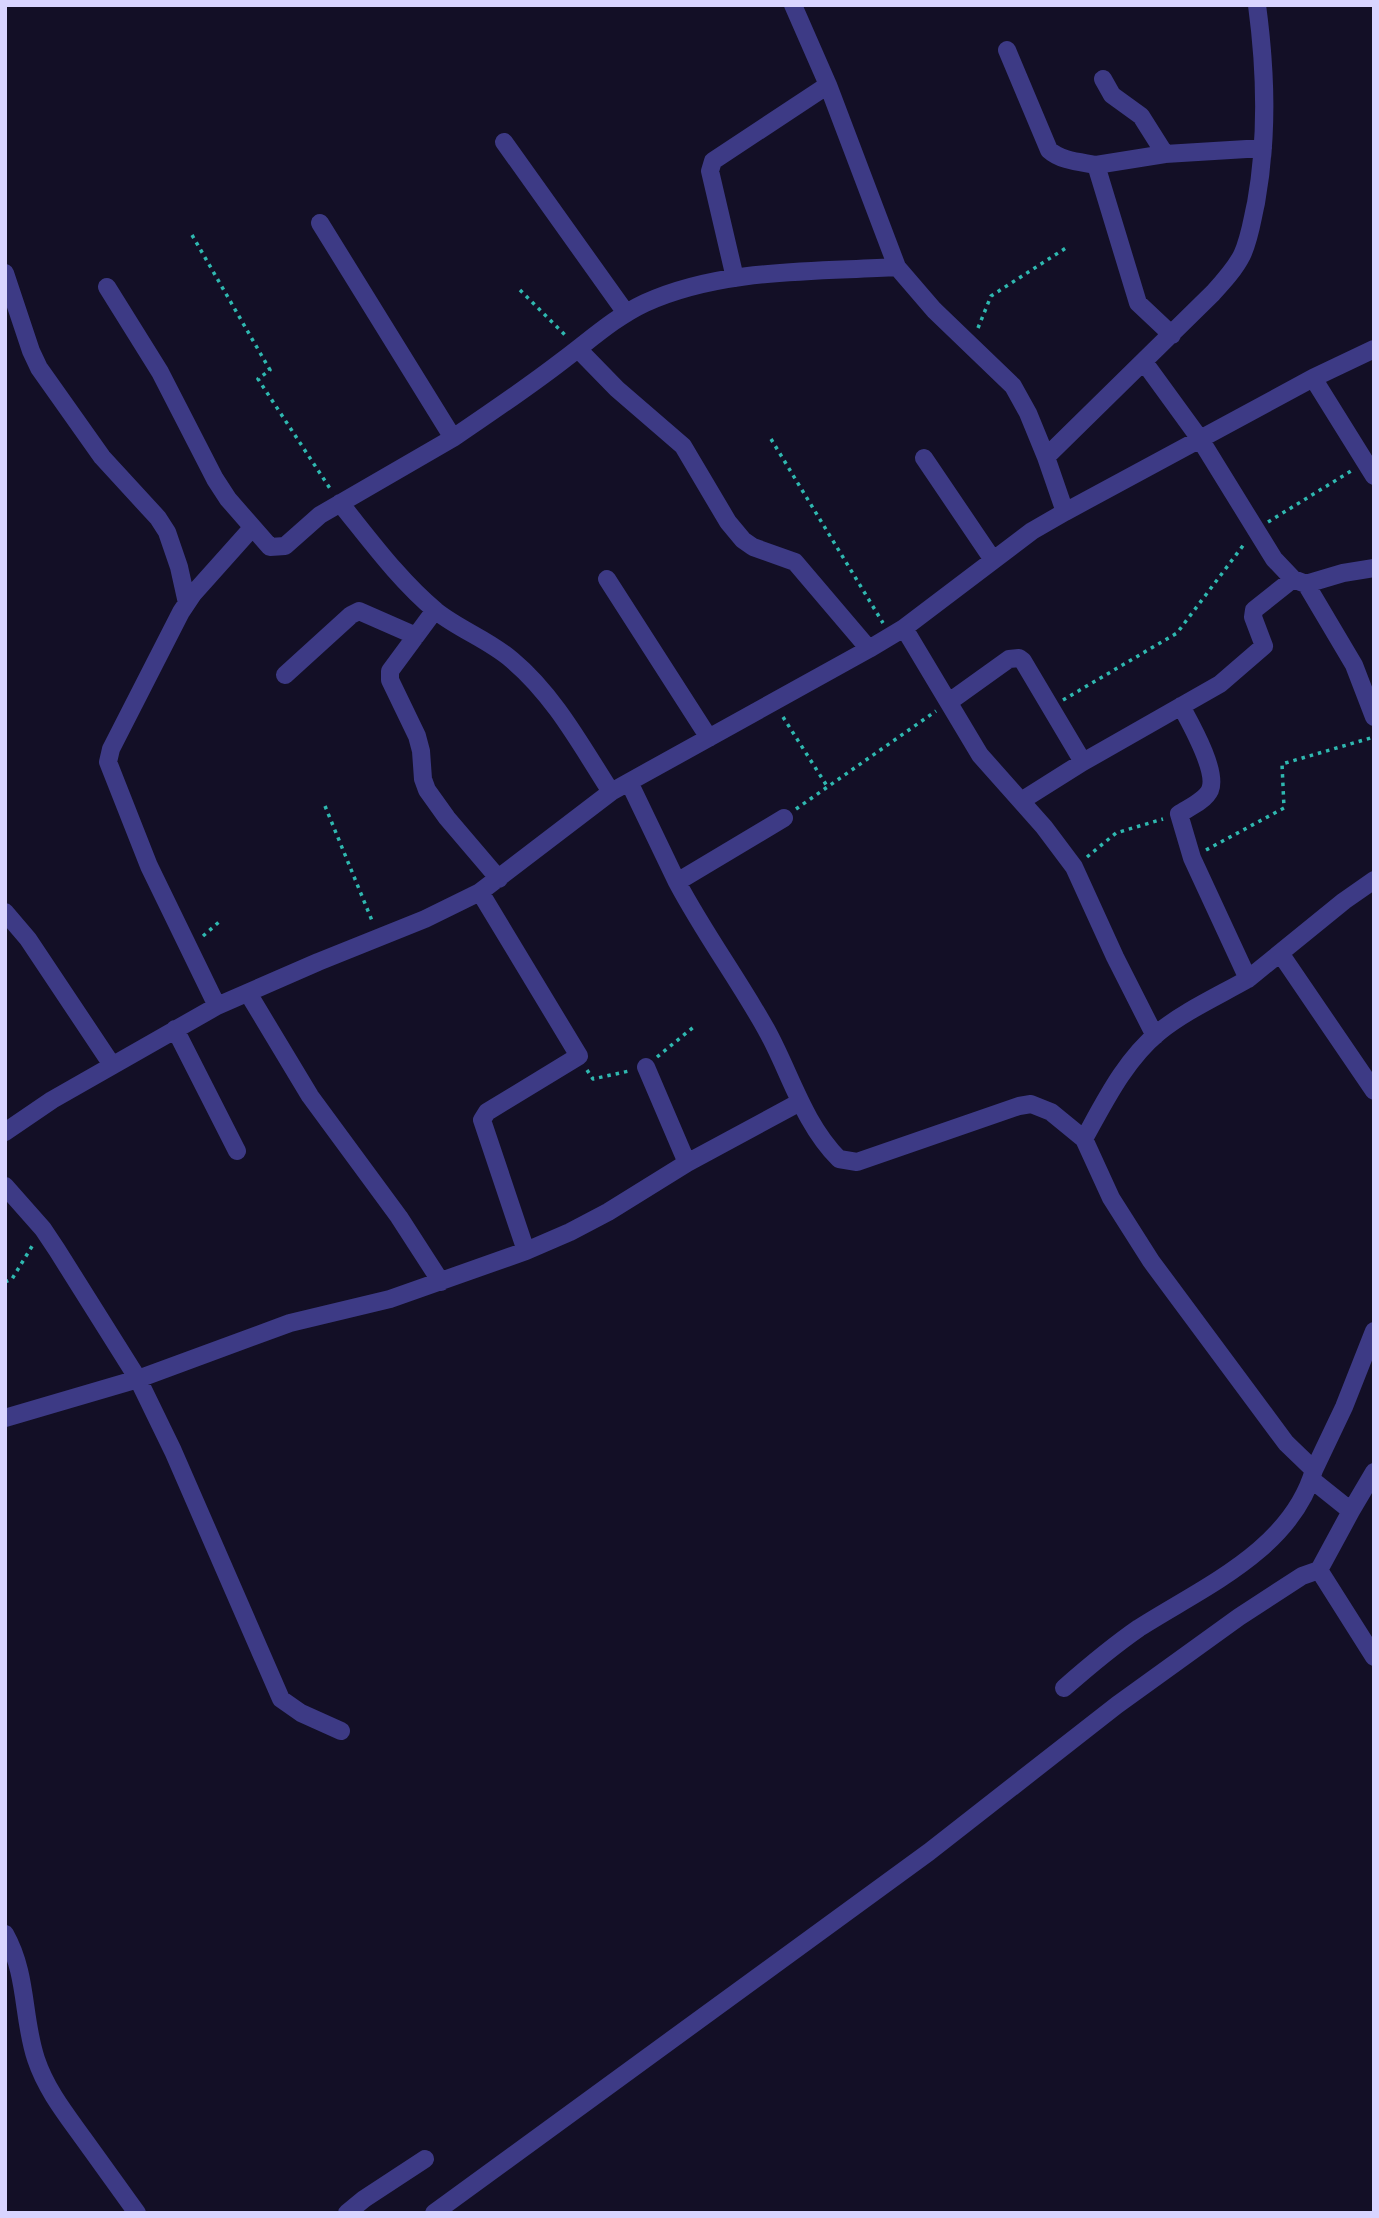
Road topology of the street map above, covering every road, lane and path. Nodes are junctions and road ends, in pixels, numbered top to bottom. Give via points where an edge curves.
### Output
1 (793, 5) edge
2 (1257, 5) edge
3 (1007, 50) dead end
4 (1103, 79) dead end
5 (828, 85) junction
6 (504, 142) dead end
7 (1264, 148) junction
8 (1165, 154) junction
9 (1097, 166) junction
10 (320, 223) dead end
11 (192, 235) dead end
12 (1069, 246) dead end
13 (897, 267) junction
14 (5, 272) edge
15 (735, 278) junction
16 (107, 287) dead end
17 (520, 289) dead end
18 (626, 313) junction
19 (1172, 335) junction
20 (971, 345) junction
21 (578, 349) junction
22 (1374, 349) edge
23 (1144, 362) junction
24 (1313, 378) junction
25 (453, 438) junction
26 (771, 439) dead end
27 (1200, 439) junction
28 (1046, 457) junction
29 (924, 458) dead end
30 (1369, 469) edge
31 (340, 503) junction
32 (1065, 512) junction
33 (252, 527) junction
34 (1255, 530) junction
35 (993, 560) junction
36 (1374, 568) edge
37 (607, 579) dead end
38 (1299, 582) junction
39 (187, 604) junction
40 (435, 610) junction
41 (897, 632) junction
42 (416, 636) junction
43 (869, 649) junction
44 (285, 675) dead end
45 (949, 702) junction
46 (774, 704) junction
47 (1181, 706) junction
48 (1051, 707) junction
49 (1374, 717) edge
50 (1374, 737) edge
51 (709, 738) junction
52 (1083, 762) junction
53 (629, 782) junction
54 (827, 786) junction
55 (611, 792) junction
56 (1021, 801) junction
57 (325, 806) dead end
58 (1178, 814) junction
59 (784, 818) joint
60 (1192, 858) junction
61 (1074, 867) junction
62 (499, 879) junction
63 (1374, 880) edge
64 (677, 882) junction
65 (480, 892) junction
66 (5, 912) edge
67 (379, 938) junction
68 (1280, 953) junction
69 (1248, 979) junction
70 (248, 993) junction
71 (217, 1006) junction
72 (696, 1025) dead end
73 (176, 1029) junction
74 (1155, 1036) junction
75 (579, 1056) junction
76 (112, 1065) junction
77 (646, 1067) junction
78 (1374, 1091) edge
79 (800, 1102) junction
80 (5, 1132) edge
81 (1084, 1139) junction
82 (237, 1151) dead end
83 (687, 1163) junction
84 (5, 1186) edge
85 (43, 1229) junction
86 (526, 1251) junction
87 (5, 1282) edge
88 (441, 1282) junction
89 (1374, 1331) edge
90 (138, 1379) junction
91 (5, 1418) edge
92 (1374, 1472) edge
93 (1312, 1474) junction
94 (1351, 1511) junction
95 (1319, 1570) junction
96 (1374, 1657) edge
97 (1064, 1688) dead end
98 (341, 1731) dead end
99 (5, 1934) edge
100 (425, 2159) dead end
101 (137, 2213) edge
102 (347, 2213) edge
103 (435, 2213) edge

1 - 5 street
2 - 7 street via 1266,91
3 - 9 street via 1052,154
4 - 8 street via 1112,95 1141,116
5 - 13 street
5 - 15 street via 713,161 710,172
6 - 18 street
7 - 8 street
7 - 19 street via 1242,255 1232,272
8 - 9 street
9 - 19 street via 1138,303
10 - 25 street
11 - 31 path via 270,370 258,379
12 - 20 path via 991,296
13 - 15 street
13 - 20 street
14 - 39 street via 39,368 102,457 167,532
15 - 18 street via 669,294
16 - 33 street via 160,372 215,480
17 - 21 path
18 - 21 street
19 - 23 street
20 - 28 street via 1013,386
21 - 25 street
21 - 43 street via 683,446 743,540 794,562
22 - 24 street
23 - 27 street
23 - 28 street
24 - 27 street
24 - 30 street
25 - 31 street
26 - 41 path
27 - 32 street
27 - 34 street
28 - 32 street
29 - 35 street
30 - 34 path
31 - 33 street via 279,548 270,547
31 - 40 street
32 - 35 street
33 - 39 street
34 - 38 street via 1274,559
34 - 48 path via 1177,633
35 - 41 street
36 - 38 street
37 - 51 street
38 - 47 street via 1254,610 1265,642 1263,649 1220,684
38 - 49 street via 1354,665
39 - 71 street via 108,762 149,866
40 - 42 street
40 - 55 street via 519,667 556,708
41 - 43 street
41 - 45 street
42 - 44 street via 359,611
42 - 62 street via 389,676 417,736 425,785 437,806
43 - 46 street
45 - 48 street via 1013,658 1023,661
45 - 54 path
45 - 56 street via 988,766
46 - 51 street
46 - 54 path
47 - 52 street
47 - 58 street via 1207,762 1211,788
48 - 52 street
50 - 60 path via 1282,764 1284,808
51 - 53 street
52 - 56 street
53 - 55 street
53 - 64 street
54 - 59 path
55 - 62 street
56 - 61 street
57 - 67 path
58 - 60 street
58 - 61 path via 1116,833
59 - 64 street
60 - 69 street
61 - 74 street
62 - 65 street
63 - 68 street
64 - 79 street via 764,1025
65 - 67 street
65 - 75 street
66 - 76 street
67 - 70 street
68 - 69 street
68 - 78 street
69 - 74 street
70 - 71 street
70 - 88 street via 310,1096
71 - 73 street
72 - 77 path
73 - 76 street
73 - 82 street
74 - 81 street via 1125,1070
75 - 77 path via 593,1079
75 - 86 street via 487,1112 482,1120
76 - 80 street
77 - 83 street
79 - 81 street via 830,1150 849,1162 1031,1104 1051,1112
79 - 83 street
81 - 93 street via 1137,1240
83 - 86 street via 608,1212
84 - 85 street
85 - 87 path via 12,1279
85 - 90 street
86 - 88 street
88 - 90 street via 290,1323
89 - 93 street
90 - 91 street
90 - 98 street via 273,1686 288,1706
92 - 94 street
93 - 94 street
93 - 97 street via 1298,1506 1264,1545 1233,1570 1136,1630
94 - 95 street
95 - 96 street
95 - 103 street via 1239,1617 1117,1705 929,1852
99 - 101 street via 25,1990 33,2047 44,2079
100 - 102 street

